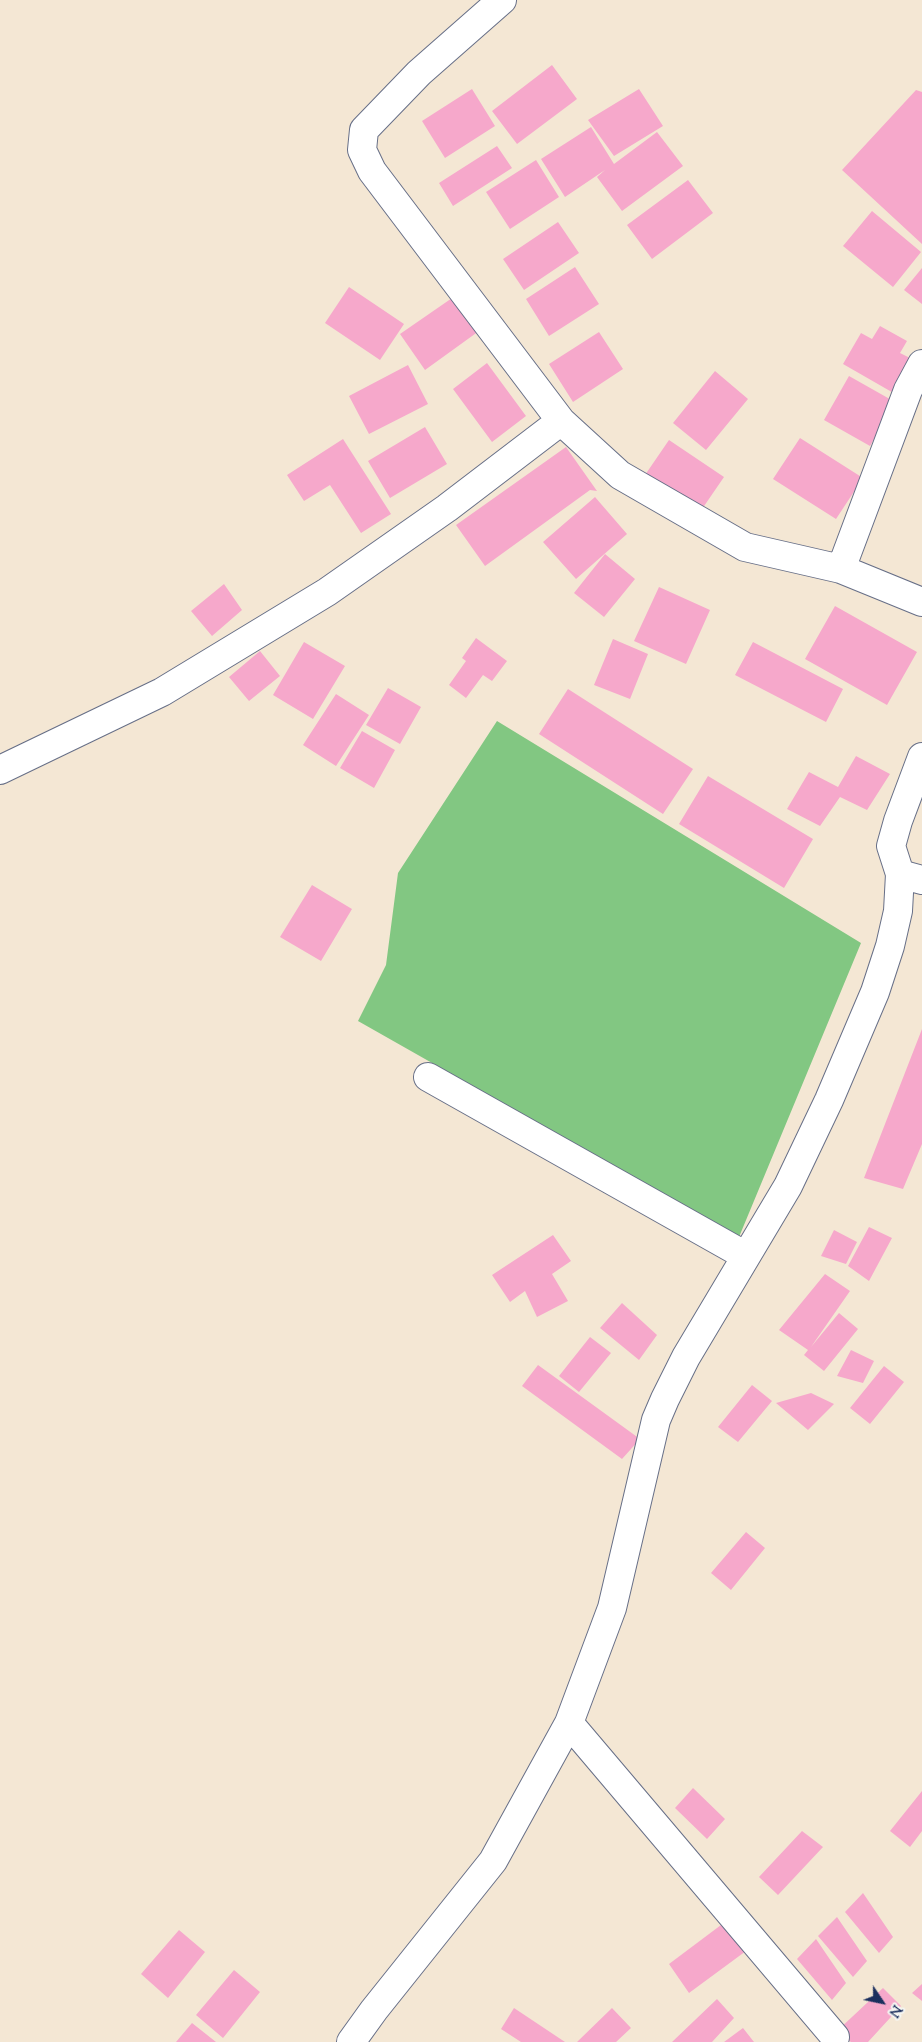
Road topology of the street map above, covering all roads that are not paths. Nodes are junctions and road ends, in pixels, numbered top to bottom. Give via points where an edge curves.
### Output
1 (502, 0) edge
2 (922, 364) edge
3 (561, 421) junction
4 (841, 569) junction
5 (922, 602) edge
6 (922, 757) edge
7 (0, 770) edge
8 (911, 877) edge
9 (428, 1077) dead end
10 (746, 1256) junction
11 (569, 1723) junction
12 (835, 2037) dead end
13 (351, 2042) edge

1 - 3 street via 419,73 364,130 362,150 372,170
2 - 4 street via 908,390
3 - 4 street via 620,475 745,548
3 - 7 street via 327,592 162,692
4 - 5 street
6 - 8 street via 891,846
8 - 10 street via 875,992 810,1141 788,1186
9 - 10 street
10 - 11 street via 674,1378 656,1420 612,1608
11 - 12 street
11 - 13 street via 493,1862

